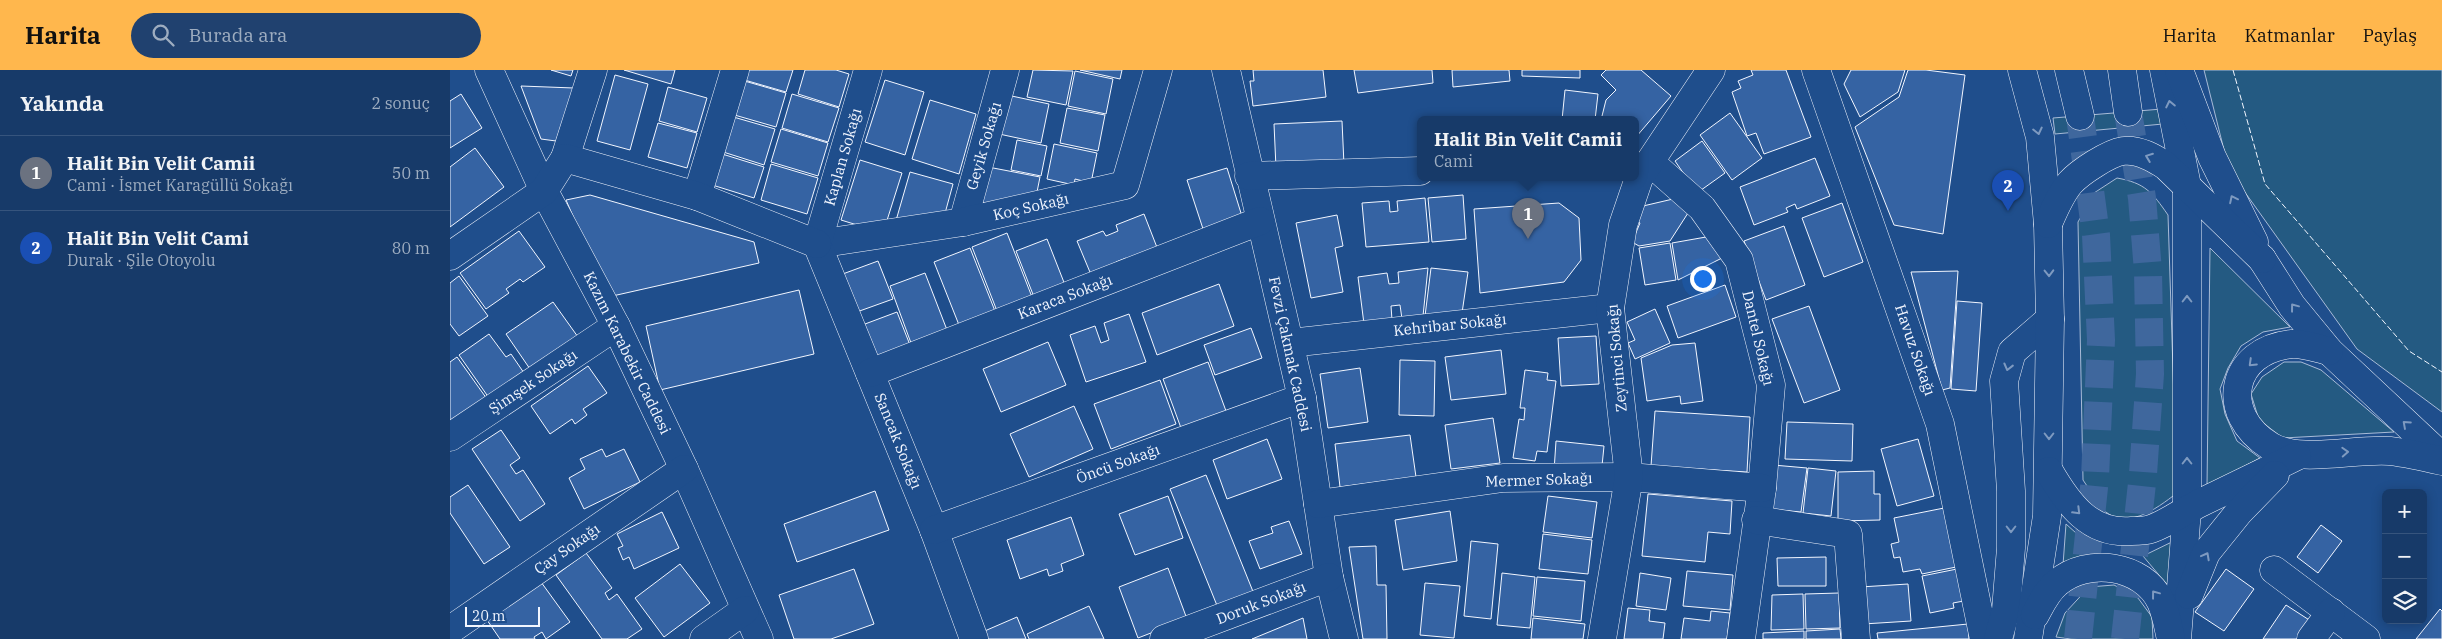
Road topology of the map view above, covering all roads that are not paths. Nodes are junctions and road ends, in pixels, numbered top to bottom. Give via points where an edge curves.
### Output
1 (489, 70) edge
2 (593, 70) edge
3 (735, 70) edge
4 (868, 70) edge
5 (1006, 70) edge
6 (1158, 70) edge
7 (1226, 70) edge
8 (1711, 70) edge
9 (1816, 70) edge
10 (2069, 70) edge
11 (2122, 70) edge
12 (2164, 70) edge
13 (2179, 70) edge
14 (2022, 75) edge
15 (2128, 112) tunnel mouth
16 (2080, 116) tunnel mouth
17 (565, 158) junction
18 (1417, 171) edge
19 (1641, 173) edge
20 (1249, 176) junction
21 (1638, 181) edge
22 (2187, 186) junction
23 (544, 191) junction
24 (697, 196) junction
25 (1260, 220) junction
26 (963, 222) junction
27 (2048, 224) junction
28 (817, 244) junction
29 (450, 256) edge
30 (2262, 259) junction
31 (1610, 308) junction
32 (2050, 320) junction
33 (616, 326) junction
34 (1290, 343) junction
35 (2329, 351) junction
36 (870, 373) junction
37 (1302, 398) junction
38 (450, 437) edge
39 (2297, 456) junction
40 (2442, 459) edge
41 (684, 469) junction
42 (2049, 472) junction
43 (1629, 477) junction
44 (1762, 488) junction
45 (1318, 504) junction
46 (2187, 510) junction
47 (1756, 520) junction
48 (934, 530) junction
49 (2274, 570) dead end
50 (1329, 577) junction
51 (745, 610) junction
52 (2331, 612) junction
53 (450, 630) edge
54 (2029, 631) edge
55 (2176, 632) edge
56 (704, 639) edge
57 (759, 639) edge
58 (974, 639) edge
59 (1164, 639) edge
60 (1344, 639) edge
61 (1602, 639) edge
62 (1741, 639) edge
63 (1856, 639) edge
64 (1984, 639) edge
65 (1998, 639) edge
66 (2311, 639) edge
67 (2366, 639) edge

1 - 23 main road, Kazım Karabekir Caddesi
2 - 17 main road
3 - 24 main road
4 - 28 main road, Kaplan Sokağı
5 - 26 main road, Geyik Sokağı
6 - 26 main road, Koç Sokağı via 1125,185
7 - 20 main road, Fevzi Çakmak Caddesi
8 - 19 main road, Zeytinci Sokağı
9 - 64 main road, Havuz Sokağı via 1940,424
10 - 16 main road
11 - 15 main road
22 -> 12 main road
30 -> 13 main road via 2212,157
14 -> 27 main road via 2040,137
17 - 23 main road
17 - 24 main road
18 - 20 main road
19 - 44 main road, Dantel Sokağı via 1702,208 1740,260 1772,386
20 - 25 main road, Fevzi Çakmak Caddesi
21 - 31 main road, Zeytinci Sokağı via 1623,225
22 -> 27 main road via 2150,156 2124,151 2108,155 2071,182
22 - 30 main road
46 -> 22 main road
23 - 29 main road
23 - 33 main road, Kazım Karabekir Caddesi
24 - 28 main road
25 - 34 main road, Fevzi Çakmak Caddesi
25 - 36 main road, Karaca Sokağı
26 - 28 main road, Koç Sokağı
27 -> 32 main road
28 - 36 main road, Sancak Sokağı
35 -> 30 main road via 2292,306
31 - 34 main road, Kehribar Sokağı
31 - 43 main road, Zeytinci Sokağı
32 -> 42 main road
32 -> 65 main road via 2012,352 2004,381 2011,548 2006,610
33 - 38 main road, Şimşek Sokağı
33 - 41 main road, Kazım Karabekir Caddesi
34 - 37 main road, Fevzi Çakmak Caddesi
35 -> 39 main road via 2294,344 2268,350 2248,365 2236,389 2240,414 2255,435 2272,447
40 -> 35 main road
36 - 48 main road, Sancak Sokağı
37 - 45 main road, Fevzi Çakmak Caddesi
37 - 48 main road, Öncü Sokağı
39 -> 40 main road via 2389,451
39 - 46 main road
55 -> 39 main road via 2206,553 2255,494
41 - 51 main road, Kazım Karabekir Caddesi
41 - 53 main road, Çay Sokağı
42 -> 46 main road via 2076,511 2101,528 2123,532 2148,530
42 - 54 main road via 2047,516
43 - 44 main road, Mermer Sokağı
43 - 45 main road, Mermer Sokağı via 1503,478
43 - 61 main road, Zeytinci Sokağı
44 - 47 main road, Dantel Sokağı
45 - 50 main road, Fevzi Çakmak Caddesi
46 - 55 main road
47 - 62 main road, Dantel Sokağı
47 - 63 main road via 1848,534
48 - 58 main road, Sancak Sokağı
49 - 52 main road
50 - 59 main road, Doruk Sokağı
50 - 60 main road, Fevzi Çakmak Caddesi
51 - 56 main road
51 - 57 main road, Kazım Karabekir Caddesi
52 - 66 main road
52 - 67 main road
55 -> 54 main road via 2154,591 2142,578 2110,568 2090,568 2063,578 2046,595

